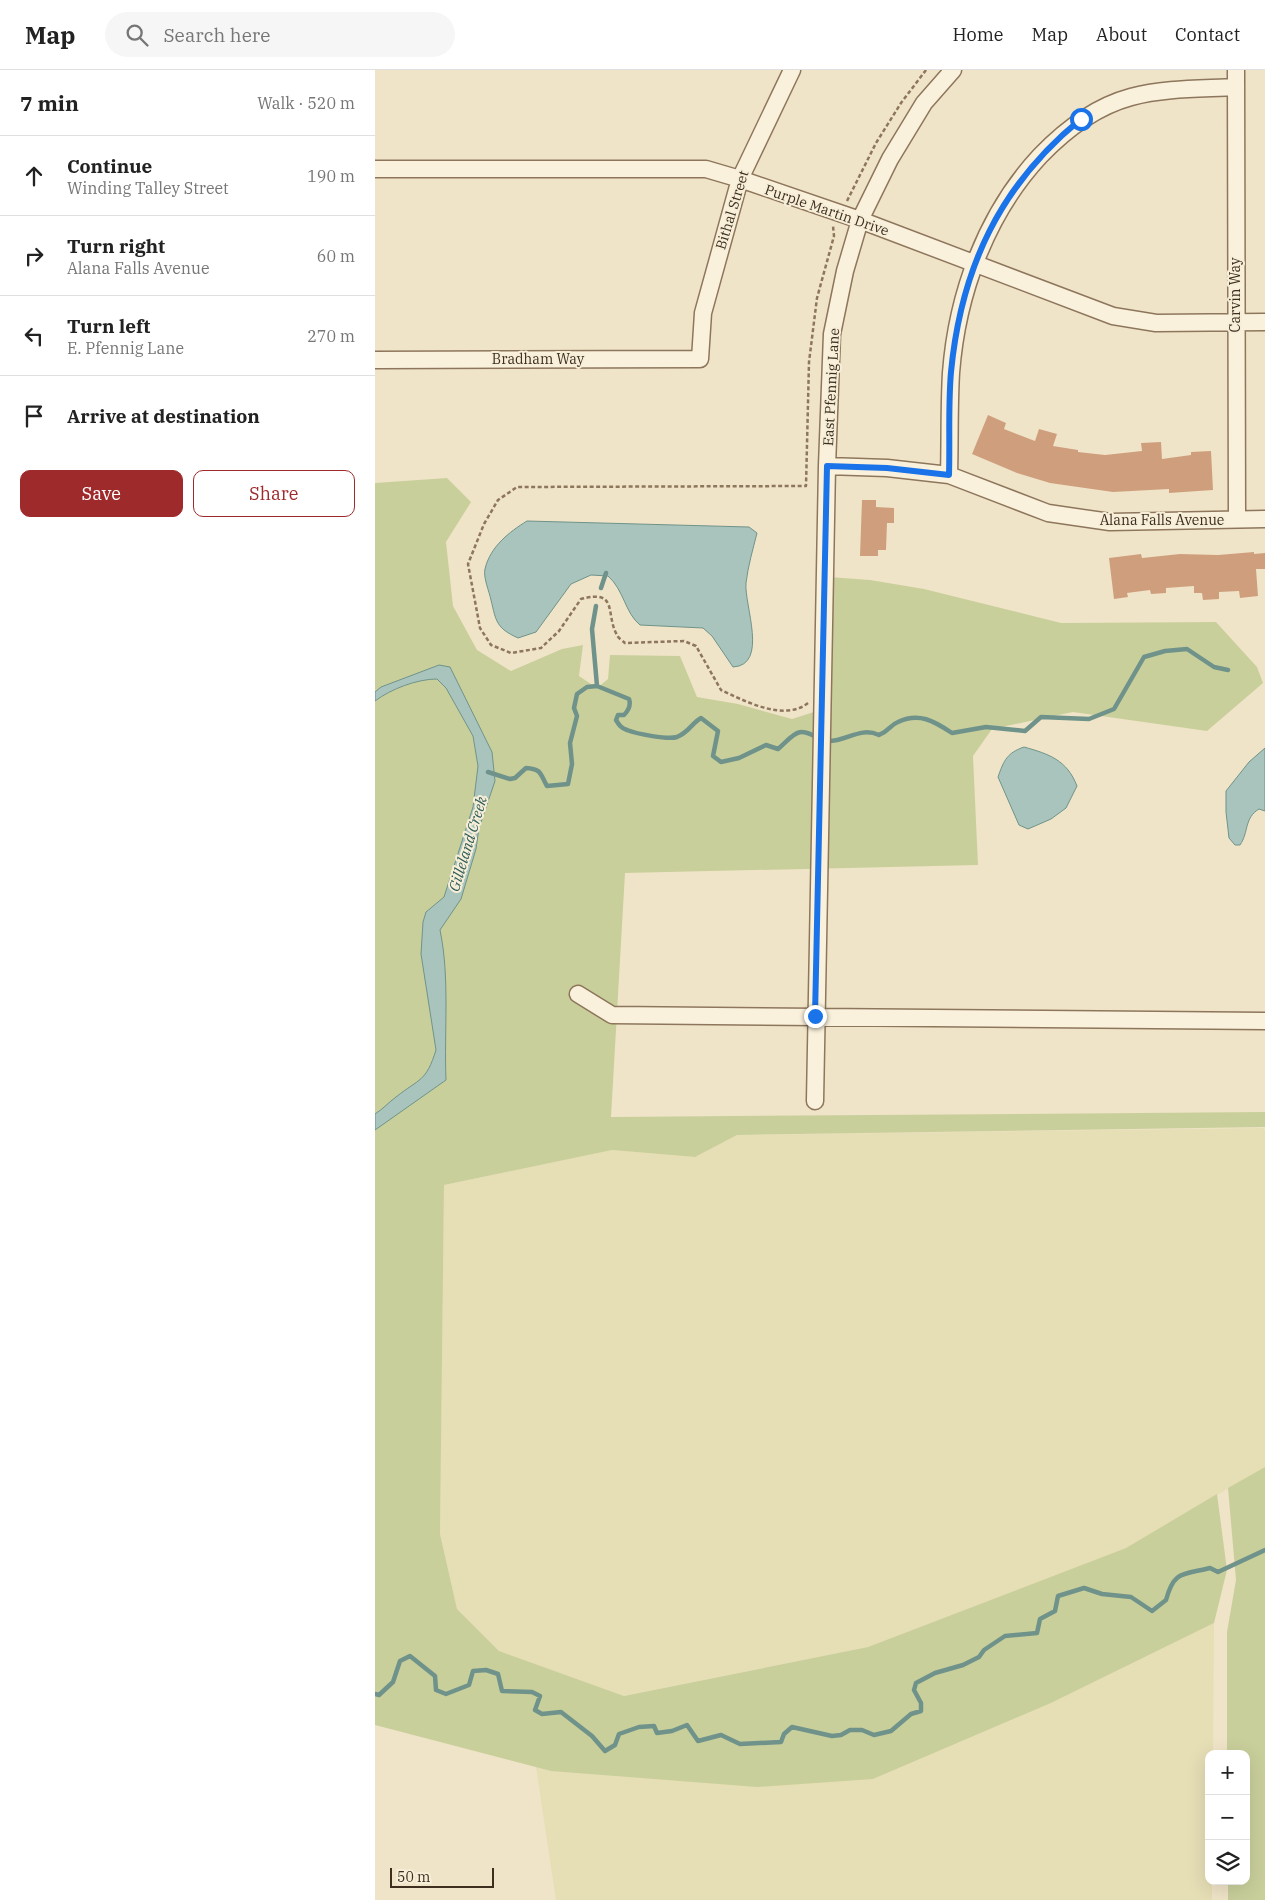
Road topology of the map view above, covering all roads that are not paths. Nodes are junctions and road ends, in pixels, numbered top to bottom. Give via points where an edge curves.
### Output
1 (792, 70) edge
2 (953, 70) edge
3 (1237, 70) edge
4 (1236, 87) junction
5 (375, 169) edge
6 (740, 179) junction
7 (860, 220) junction
8 (975, 264) junction
9 (1235, 322) junction
10 (1265, 322) edge
11 (701, 358) joint
12 (375, 360) edge
13 (827, 466) junction
14 (949, 475) junction
15 (1265, 519) edge
16 (1237, 520) junction
17 (578, 994) dead end
18 (815, 1016) junction
19 (1265, 1021) edge
20 (815, 1101) dead end

1 - 6 street, Bithal Street
2 - 7 street, East Pfennig Lane via 924,103 890,159
3 - 4 street, Carvin Way
4 - 8 street via 1168,90 1130,97 1081,119 1028,170 1001,207
4 - 9 street, Carvin Way
5 - 6 street, Purple Martin Drive via 706,169
6 - 7 street, Purple Martin Drive
6 - 11 street, Bithal Street via 703,312
7 - 8 street, Purple Martin Drive
7 - 13 street, East Pfennig Lane via 832,334
8 - 9 street, Purple Martin Drive via 1113,316 1136,321
8 - 14 street via 962,307 951,372
9 - 10 street, Purple Martin Drive
9 - 16 street, Carvin Way
11 - 12 street, Bradham Way
13 - 14 street, Alana Falls Avenue
13 - 18 street, East Pfennig Lane
14 - 16 street, Alana Falls Avenue via 1048,513 1110,522
15 - 16 street, Alana Falls Avenue
17 - 18 street via 612,1015
18 - 19 street
18 - 20 street, East Pfennig Lane

